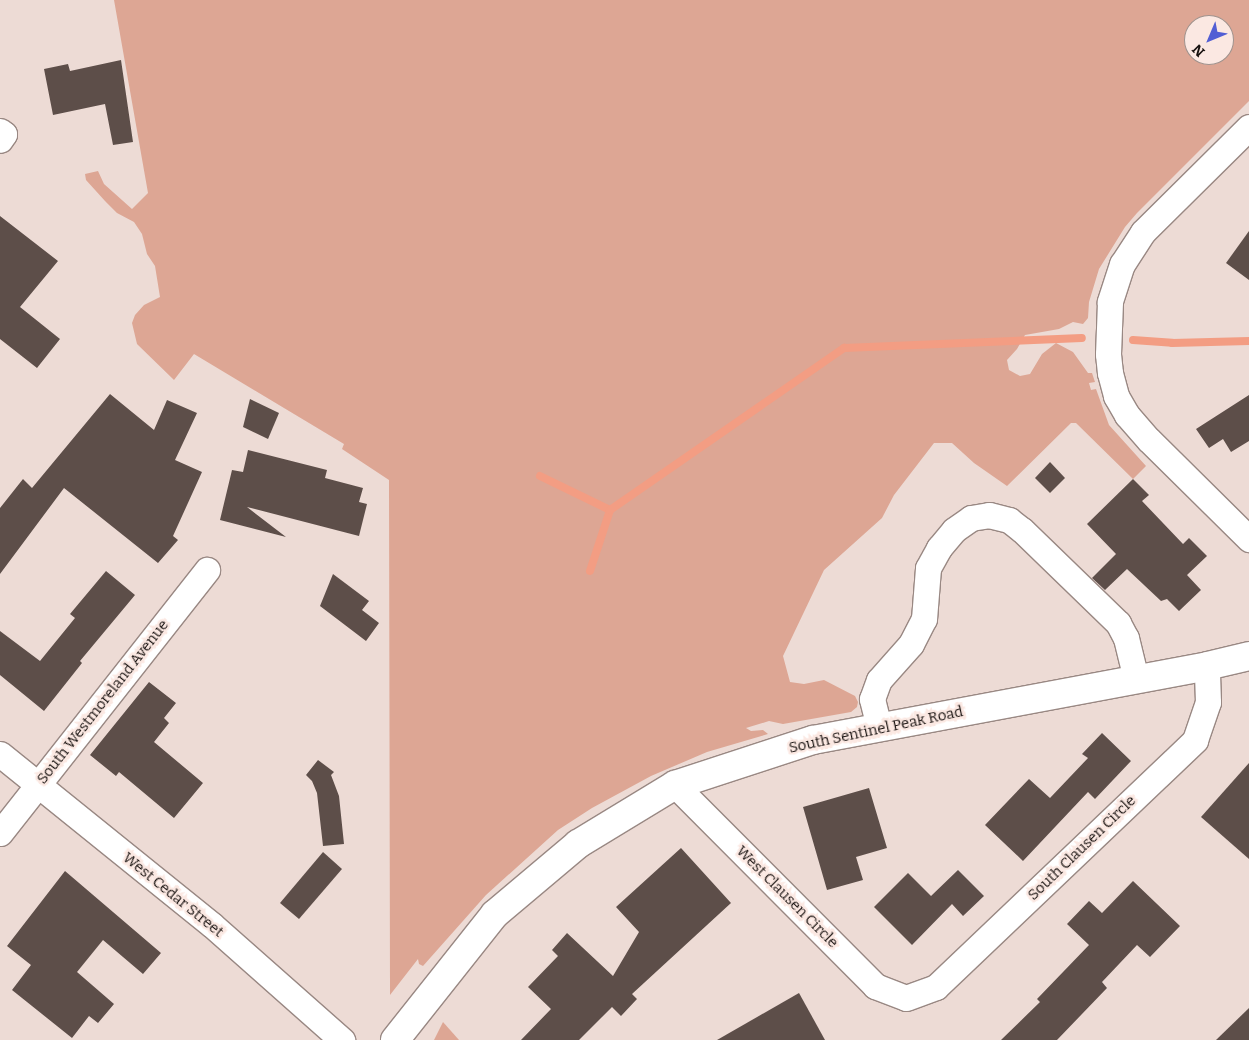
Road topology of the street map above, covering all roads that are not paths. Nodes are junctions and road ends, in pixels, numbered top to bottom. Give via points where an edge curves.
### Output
1 (1249, 127) edge
2 (1249, 539) edge
3 (206, 570) dead end
4 (1249, 656) edge
5 (1207, 666) junction
6 (1136, 679) junction
7 (879, 727) junction
8 (0, 754) edge
9 (675, 784) junction
10 (38, 785) junction
11 (0, 833) edge
12 (906, 998) joint
13 (342, 1040) edge
14 (395, 1040) edge

1 - 2 street via 1144,232 1122,264 1110,302 1108,354 1116,396 1127,415
3 - 10 street, South Westmoreland Avenue
4 - 5 street, South Sentinel Peak Road
5 - 6 street, South Sentinel Peak Road
5 - 12 street, South Clausen Circle via 1208,702 1195,740 936,987
6 - 7 street, South Sentinel Peak Road
6 - 7 street via 1126,638 1118,623 1009,520 989,515 972,518 954,530 928,568 924,618 911,644 879,680 872,699
7 - 9 street, South Sentinel Peak Road via 813,740
8 - 10 street, West Cedar Street
9 - 12 street, West Clausen Circle via 875,986
9 - 14 street, South Sentinel Peak Road via 578,844 495,914
10 - 11 street, South Westmoreland Avenue
10 - 13 street, West Cedar Street via 212,925

